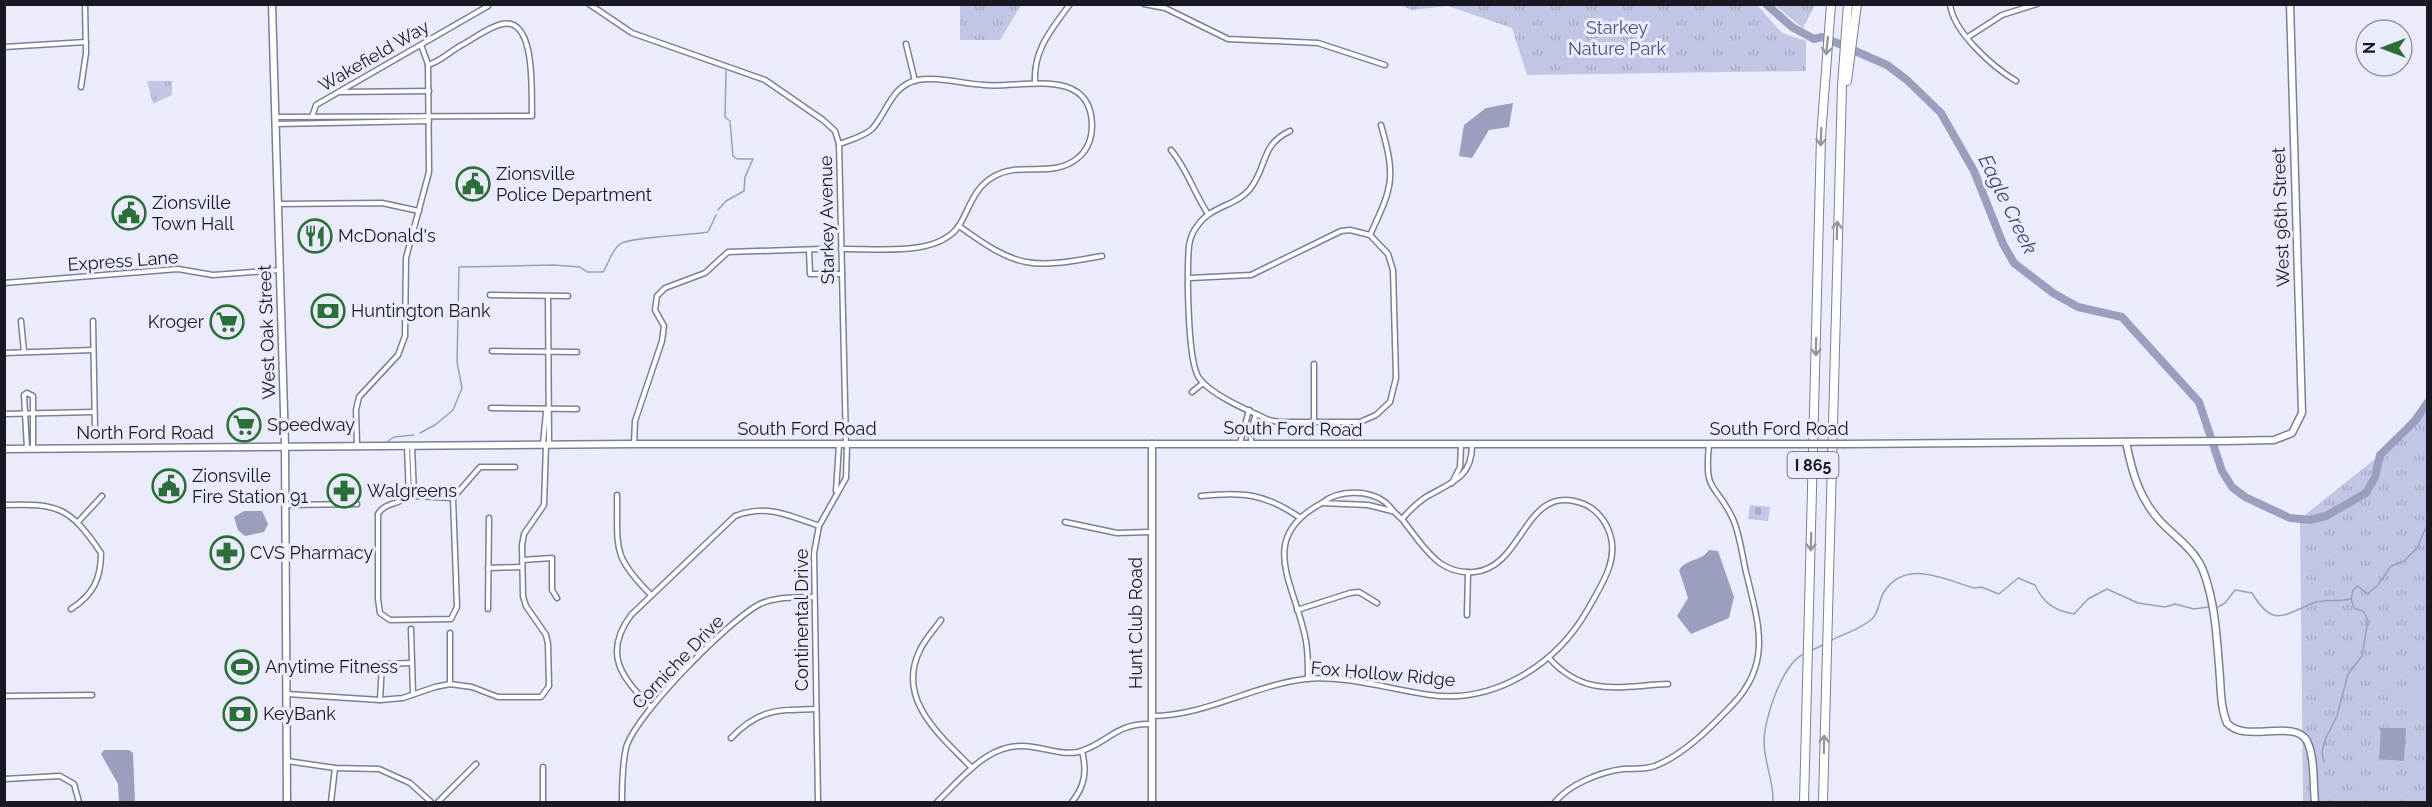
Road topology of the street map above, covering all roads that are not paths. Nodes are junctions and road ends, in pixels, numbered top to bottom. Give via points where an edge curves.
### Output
1 (85, 4) edge
2 (272, 4) edge
3 (588, 4) edge
4 (1070, 4) edge
5 (1144, 4) edge
6 (1831, 4) edge
7 (1848, 4) edge
8 (1857, 4) edge
9 (1950, 4) edge
10 (2037, 4) edge
11 (2290, 4) edge
12 (488, 6) dead end
13 (1850, 23) junction
14 (1968, 38) junction
15 (86, 42) junction
16 (906, 44) dead end
17 (421, 45) junction
18 (4, 47) edge
19 (428, 65) junction
20 (1386, 65) dead end
21 (915, 81) junction
22 (2016, 81) dead end
23 (1035, 83) junction
24 (81, 87) dead end
25 (429, 91) junction
26 (340, 92) junction
27 (312, 117) junction
28 (429, 119) junction
29 (275, 121) junction
30 (1381, 125) dead end
31 (1290, 131) dead end
32 (839, 144) junction
33 (1171, 150) dead end
34 (278, 204) junction
35 (419, 211) junction
36 (1208, 214) junction
37 (959, 226) junction
38 (1370, 235) junction
39 (822, 249) dead end
40 (841, 249) junction
41 (809, 250) junction
42 (1102, 256) dead end
43 (280, 270) junction
44 (842, 274) junction
45 (1190, 278) junction
46 (4, 283) edge
47 (490, 295) dead end
48 (548, 296) junction
49 (568, 296) dead end
50 (21, 321) dead end
51 (93, 321) dead end
52 (93, 350) junction
53 (492, 351) dead end
54 (548, 351) junction
55 (24, 352) junction
56 (577, 352) dead end
57 (4, 353) edge
58 (1314, 364) dead end
59 (1203, 383) junction
60 (1191, 392) dead end
61 (491, 408) dead end
62 (547, 408) junction
63 (577, 409) dead end
64 (1249, 410) junction
65 (94, 412) junction
66 (33, 413) junction
67 (4, 414) edge
68 (25, 414) junction
69 (1256, 414) junction
70 (1314, 422) junction
71 (2297, 427) joint
72 (95, 431) dead end
73 (2126, 442) junction
74 (1240, 443) junction
75 (1251, 443) junction
76 (546, 444) junction
77 (634, 444) junction
78 (1152, 444) junction
79 (410, 445) junction
80 (844, 445) junction
81 (1709, 445) junction
82 (285, 446) junction
83 (1461, 446) junction
84 (1472, 446) junction
85 (357, 447) junction
86 (4, 449) edge
87 (30, 449) junction
88 (515, 467) dead end
89 (1451, 484) junction
90 (835, 494) junction
91 (617, 495) dead end
92 (102, 496) dead end
93 (412, 496) junction
94 (1201, 496) dead end
95 (453, 498) junction
96 (1322, 503) junction
97 (357, 504) dead end
98 (4, 505) edge
99 (285, 505) junction
100 (1392, 511) junction
101 (1299, 517) junction
102 (489, 519) dead end
103 (1401, 519) junction
104 (78, 522) junction
105 (1065, 522) dead end
106 (819, 526) junction
107 (1150, 532) junction
108 (522, 560) junction
109 (522, 567) junction
110 (488, 568) junction
111 (1468, 573) junction
112 (651, 595) junction
113 (814, 597) junction
114 (557, 598) dead end
115 (1377, 603) dead end
116 (71, 609) dead end
117 (488, 609) dead end
118 (1298, 610) junction
119 (1467, 615) dead end
120 (941, 620) dead end
121 (411, 629) dead end
122 (450, 633) dead end
123 (1549, 658) junction
124 (411, 663) junction
125 (1308, 679) junction
126 (450, 684) junction
127 (1668, 684) dead end
128 (286, 694) junction
129 (413, 694) junction
130 (92, 695) dead end
131 (4, 696) edge
132 (381, 700) junction
133 (651, 707) junction
134 (816, 708) junction
135 (1151, 716) junction
136 (1151, 724) junction
137 (731, 738) dead end
138 (1082, 751) junction
139 (287, 761) junction
140 (476, 764) dead end
141 (543, 767) dead end
142 (335, 768) junction
143 (972, 768) junction
144 (4, 779) edge
145 (79, 802) edge
146 (287, 802) edge
147 (331, 802) edge
148 (431, 802) edge
149 (438, 802) edge
150 (543, 802) edge
151 (622, 802) edge
152 (818, 802) edge
153 (937, 802) edge
154 (1072, 802) edge
155 (1152, 802) edge
156 (1555, 802) edge
157 (1804, 802) edge
158 (1823, 802) edge
159 (2315, 802) edge

1 - 15 street
2 - 29 main road, West Oak Street
3 - 32 street, Starkey Avenue via 632,33 765,80 823,120 835,131
4 - 23 street via 1041,45 1035,62
5 - 20 street via 1165,8 1228,39 1318,43
6 -> 157 highway, I 865 via 1824,78
7 - 13 highway
8 - 13 highway
9 - 14 street via 1956,22
10 - 14 street via 2002,15
11 - 71 main road, West 96th Street via 2302,413
12 - 17 street, Wakefield Way
158 -> 13 highway, I 865 via 1840,124
14 - 22 street via 1999,70
15 - 18 street
15 - 24 street
16 - 21 street
17 - 19 street
17 - 26 street, Wakefield Way
19 - 25 street
19 - 28 street via 493,28 512,24 528,43 532,116
21 - 23 street via 996,86
21 - 32 street via 895,93 868,132
23 - 37 street via 1062,85 1084,101 1092,117 1086,148 1060,169 1011,170 995,175 978,190
25 - 26 street
25 - 28 street
26 - 27 street, Wakefield Way via 316,105
27 - 28 street
27 - 29 street
28 - 29 street
28 - 35 street via 429,172
29 - 34 main road, West Oak Street
30 - 38 street via 1392,178
31 - 36 street via 1272,142 1255,182 1245,194
32 - 40 street, Starkey Avenue
33 - 36 street
34 - 35 street via 382,203
34 - 43 main road, West Oak Street
35 - 85 street via 406,258 403,344 359,397
36 - 45 street via 1191,238
37 - 40 street via 938,243 923,247
37 - 42 street via 996,253 1026,263
38 - 45 street via 1350,230 1332,234 1244,278
38 - 70 street via 1384,248 1393,270 1396,378 1392,396 1368,420
39 - 41 street
40 - 44 street, Starkey Avenue
41 - 44 street via 810,274
41 - 77 street via 728,252 705,273 665,288 657,296 655,310 664,326 662,341 635,421
43 - 46 street, Express Lane via 213,275 178,269
43 - 82 main road, West Oak Street
44 - 80 street, Starkey Avenue
45 - 59 street via 1191,358
47 - 48 street
48 - 49 street
48 - 54 street
50 - 55 street
51 - 52 street
52 - 55 street
52 - 65 street
53 - 54 street
54 - 56 street
54 - 62 street
55 - 57 street
58 - 70 street
59 - 60 street
59 - 64 street
61 - 62 street
62 - 63 street
62 - 76 street via 543,420
64 - 69 street
64 - 74 street
65 - 66 street
65 - 72 street
66 - 68 street
66 - 68 street via 33,396 27,393
66 - 87 street
67 - 68 street
68 - 87 street
69 - 70 street via 1279,422
69 - 75 street
71 - 73 main road, South Ford Road via 2284,438 2274,440
73 - 81 main road, South Ford Road, bridge
73 - 159 main road via 2135,482 2143,498 2203,570 2213,605 2227,723 2241,731 2291,732 2305,738
74 - 75 main road, South Ford Road
74 - 78 main road, South Ford Road
75 - 83 main road, South Ford Road
76 - 77 main road, South Ford Road
76 - 79 main road, South Ford Road
76 - 108 street via 544,505 524,534
77 - 80 main road, South Ford Road
78 - 80 main road, South Ford Road
78 - 107 main road, Hunt Club Road
79 - 85 main road, South Ford Road
79 - 93 street
80 - 90 street
80 - 90 street, Continental Drive via 846,478
81 - 84 main road, South Ford Road
81 - 156 street via 1708,480 1734,522 1759,633 1754,673 1742,693 1710,728 1663,761 1645,769 1615,771 1579,784
82 - 85 main road, South Ford Road
82 - 87 main road, North Ford Road
82 - 99 main road, West Oak Street
83 - 84 main road, South Ford Road
83 - 89 street via 1460,466
84 - 89 street via 1468,468
86 - 87 main road, North Ford Road
88 - 95 street via 477,469
89 - 103 street via 1421,501
90 - 106 street, Continental Drive
91 - 112 street via 620,556 628,572
92 - 104 street
93 - 95 street
93 - 95 street via 387,505 378,514 380,613 390,620 454,616 457,607
94 - 101 street via 1260,497
96 - 100 street via 1368,505
96 - 100 street via 1336,495 1364,494 1379,498
96 - 101 street
97 - 99 street
98 - 104 street via 52,506
99 - 128 main road, West Oak Street
100 - 103 street
101 - 118 street via 1286,539 1283,557
102 - 110 street
103 - 111 street via 1439,562
104 - 116 street via 101,553 101,567 92,590
105 - 107 street via 1117,533
106 - 112 street via 775,510 735,516
106 - 113 street, Continental Drive via 814,553
107 - 135 main road, Hunt Club Road
108 - 109 street
108 - 114 street via 552,558 552,590
109 - 110 street
109 - 126 street via 526,606 546,635 546,692 537,698 498,697
110 - 117 street
111 - 119 street
111 - 123 street, Fox Hollow Ridge via 1499,563 1514,547 1529,519 1551,504 1584,504 1601,518 1613,545 1609,569 1578,625
112 - 133 street via 626,622 617,648 625,679
113 - 133 street, Corniche Drive via 778,599 750,610
113 - 134 street, Continental Drive
115 - 118 street via 1359,592
118 - 125 street via 1306,641
120 - 143 street via 917,656 915,693 928,722
121 - 124 street
122 - 126 street
123 - 125 street, Fox Hollow Ridge via 1507,684 1461,695 1439,696 1347,681
123 - 127 street via 1571,679 1589,686
124 - 129 street
124 - 132 street via 382,664
125 - 135 street, Fox Hollow Ridge via 1265,686 1188,714
126 - 129 street
128 - 132 street
128 - 139 main road, West Oak Street
129 - 132 street
130 - 131 street
133 - 151 street, Corniche Drive via 627,746 622,768
134 - 137 street via 772,710
134 - 152 street, Continental Drive
135 - 136 main road, Hunt Club Road
136 - 138 street via 1129,725
136 - 155 main road, Hunt Club Road
138 - 143 street via 1012,746 988,754
138 - 154 street via 1085,774 1081,790
139 - 142 street
139 - 146 main road, West Oak Street
140 - 149 street
141 - 150 street
142 - 147 street
142 - 148 street via 384,771 410,783
143 - 153 street
144 - 145 street via 60,776 74,784

